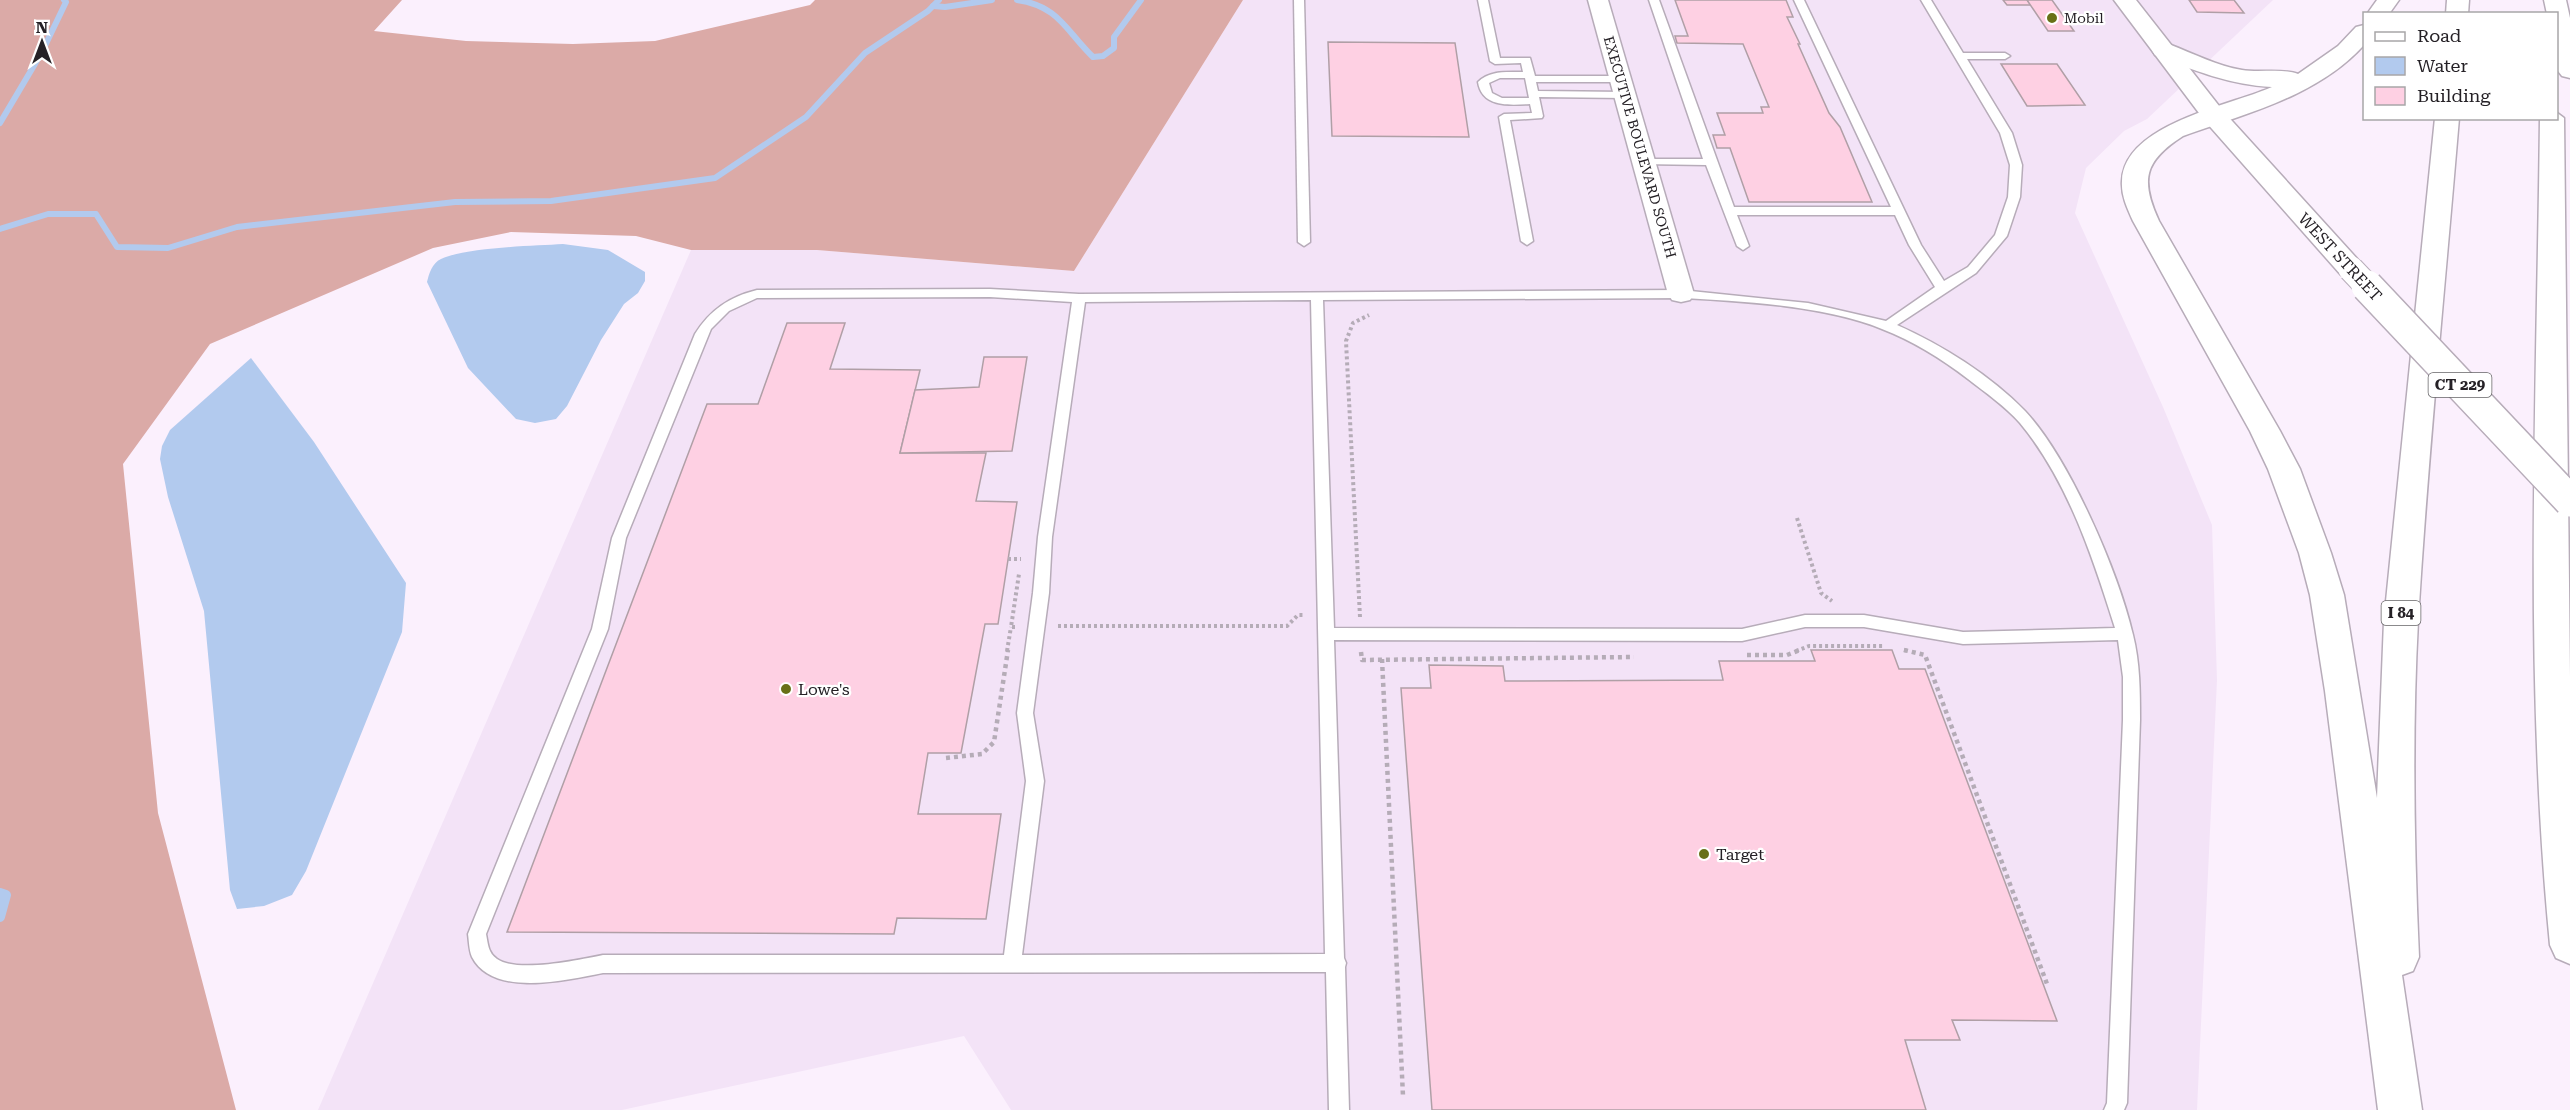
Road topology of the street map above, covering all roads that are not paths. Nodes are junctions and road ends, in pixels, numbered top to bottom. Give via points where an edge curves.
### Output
1 (1299, 0) edge
2 (1483, 0) edge
3 (1598, 0) edge
4 (1654, 0) edge
5 (1799, 0) edge
6 (1926, 0) edge
7 (2125, 0) edge
8 (2558, 18) edge
9 (2363, 33) edge
10 (2163, 50) junction
11 (1960, 56) junction
12 (2005, 56) dead end
13 (2336, 62) junction
14 (2570, 71) edge
15 (1530, 77) junction
16 (1623, 87) junction
17 (1534, 97) junction
18 (2214, 116) junction
19 (2447, 120) edge
20 (2552, 120) edge
21 (1644, 162) junction
22 (1710, 162) junction
23 (1728, 211) junction
24 (1899, 211) junction
25 (1527, 241) dead end
26 (1304, 242) dead end
27 (1743, 246) dead end
28 (1942, 288) junction
29 (1681, 294) junction
30 (1317, 297) junction
31 (1079, 298) junction
32 (1887, 326) junction
33 (2570, 501) edge
34 (1326, 634) junction
35 (2125, 634) junction
36 (2570, 945) edge
37 (1337, 963) junction
38 (1012, 964) junction
39 (1339, 1110) edge
40 (2114, 1110) edge
41 (2400, 1110) edge
42 (2408, 1110) edge

1 - 26 lane
2 - 15 lane via 1495,61 1526,60
3 - 16 street, EXECUTIVE BOULEVARD SOUTH
4 - 22 lane
5 - 24 lane
6 - 11 lane
7 - 10 main road, WEST STREET / CT 229
8 - 14 main road
9 - 13 main road
10 - 13 main road via 2247,79 2287,78
10 - 18 main road, WEST STREET / CT 229
11 - 12 lane
11 - 28 lane via 2006,133 2016,165 2014,197 2001,236 1972,270
13 - 18 main road via 2289,87
15 - 16 lane
15 - 17 lane
15 - 17 lane via 1491,77 1483,82 1483,87 1492,98
16 - 17 lane
16 - 21 street, EXECUTIVE BOULEVARD SOUTH
17 - 25 lane via 1538,116 1504,117
18 - 33 main road, WEST STREET / CT 229, bridge via 2351,269
18 - 41 main road via 2174,131 2145,151 2133,180 2135,194 2146,221 2265,431 2300,508 2315,553 2343,691
19 - 42 main road, I 84 via 2401,621 2396,731 2399,996
20 - 36 main road via 2550,639 2559,842
21 - 22 lane
21 - 29 street, EXECUTIVE BOULEVARD SOUTH
22 - 23 lane
23 - 24 lane
23 - 27 lane
24 - 28 lane
28 - 32 lane
29 - 30 lane
29 - 32 lane via 1756,299 1840,313
30 - 31 lane
30 - 34 lane
31 - 38 lane via 1025,713 1035,781
31 - 38 lane via 990,293 757,294 725,306 712,317 701,334 619,538 600,629 477,934 476,947 482,960 512,972 552,972 603,964
32 - 35 lane via 1959,365 2003,398 2031,427 2088,534
34 - 35 lane via 1742,635 1805,621 1864,621 1963,638
34 - 37 lane
35 - 40 lane via 2131,681 2124,936
37 - 38 lane
37 - 39 lane

